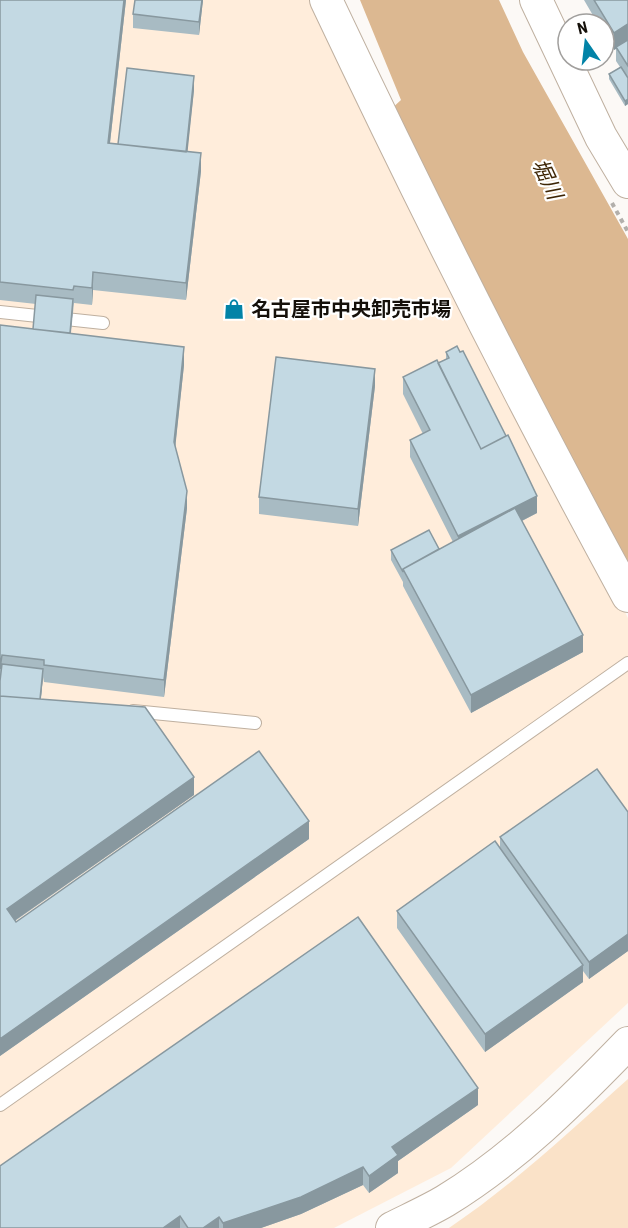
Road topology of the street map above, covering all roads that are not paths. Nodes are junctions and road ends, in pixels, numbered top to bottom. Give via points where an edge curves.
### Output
1 (326, 0) edge
2 (536, 0) edge
3 (628, 182) edge
4 (0, 312) edge
5 (104, 323) dead end
6 (628, 596) edge
7 (628, 663) edge
8 (116, 710) edge
9 (255, 723) dead end
10 (628, 1043) edge
11 (0, 1105) edge
12 (392, 1228) edge

1 - 6 street via 403,162
2 - 3 street via 601,137
4 - 5 lane
7 - 11 lane
8 - 9 lane
10 - 12 street via 513,1153 445,1201

